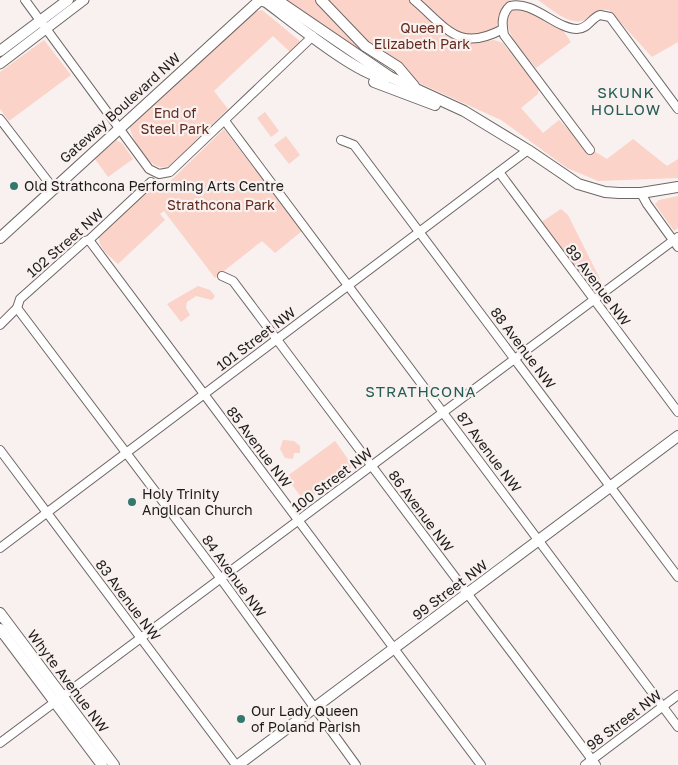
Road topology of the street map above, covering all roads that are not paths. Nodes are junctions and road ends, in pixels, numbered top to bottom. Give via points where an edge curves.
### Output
1 (25, 0) edge
2 (68, 0) edge
3 (84, 0) edge
4 (259, 0) edge
5 (278, 0) edge
6 (321, 0) edge
7 (414, 0) edge
8 (43, 24) junction
9 (503, 32) junction
10 (313, 36) junction
11 (0, 51) edge
12 (0, 64) edge
13 (352, 65) junction
14 (392, 65) junction
15 (390, 77) junction
16 (419, 90) junction
17 (678, 109) edge
18 (0, 119) edge
19 (225, 120) junction
20 (485, 125) junction
21 (119, 127) junction
22 (341, 140) dead end
23 (528, 150) junction
24 (590, 150) dead end
25 (499, 172) junction
26 (151, 182) dead end
27 (678, 187) edge
28 (53, 188) junction
29 (641, 193) junction
30 (419, 231) junction
31 (0, 238) edge
32 (89, 240) junction
33 (676, 241) edge
34 (222, 276) dead end
35 (348, 285) junction
36 (594, 300) junction
37 (17, 308) junction
38 (0, 325) edge
39 (277, 339) junction
40 (515, 358) junction
41 (204, 394) junction
42 (443, 412) junction
43 (678, 412) edge
44 (678, 436) edge
45 (0, 450) edge
46 (126, 453) junction
47 (372, 466) junction
48 (610, 487) junction
49 (46, 512) junction
50 (299, 520) junction
51 (539, 540) junction
52 (0, 548) edge
53 (678, 577) edge
54 (221, 579) junction
55 (468, 594) junction
56 (0, 613) edge
57 (0, 629) edge
58 (140, 638) junction
59 (395, 648) junction
60 (678, 695) edge
61 (59, 699) junction
62 (663, 707) junction
63 (313, 709) junction
64 (678, 727) edge
65 (0, 743) edge
66 (591, 763) edge
67 (102, 765) edge
68 (114, 765) edge
69 (237, 765) edge
70 (356, 765) edge
71 (482, 765) edge

1 - 8 street
2 - 8 main road
3 - 8 street
4 - 10 main road
4 - 21 main road, Gateway Boulevard NW
5 - 15 main road
6 - 14 main road via 365,46
7 - 9 street via 460,38 478,40
8 - 11 main road
8 - 12 street
8 - 21 street
9 - 17 street via 506,11 518,2 530,3 573,29 585,27 603,15 612,20
9 - 24 street
10 - 13 main road
10 - 19 street
13 - 15 main road via 381,79
13 - 20 main road via 367,78
14 - 15 main road via 394,71
14 - 16 main road
15 - 16 main road
16 - 20 main road via 464,111
18 - 28 street
19 - 21 street via 170,172 159,174 150,169
19 - 35 street, 87 Avenue NW
20 - 23 main road
21 - 28 main road, Gateway Boulevard NW
22 - 30 street, 88 Avenue NW via 354,145
23 - 25 street, 101 Street NW
23 - 29 main road via 578,184 605,192
25 - 30 street, 101 Street NW
25 - 36 street, 89 Avenue NW
26 - 32 street, 102 Street NW
27 - 29 main road
28 - 31 main road, Gateway Boulevard NW
29 - 33 street
30 - 35 street, 101 Street NW
30 - 40 street, 88 Avenue NW
32 - 37 street, 102 Street NW via 20,299
32 - 41 street, 85 Avenue NW
33 - 36 street, 100 Street NW
34 - 39 street, 86 Avenue NW via 233,281
35 - 39 street, 101 Street NW
35 - 42 street, 87 Avenue NW
36 - 40 street, 100 Street NW
36 - 43 street, 89 Avenue NW
37 - 38 street, 102 Street NW
37 - 46 street, 84 Avenue NW
39 - 41 street, 101 Street NW
39 - 47 street, 86 Avenue NW
40 - 42 street, 100 Street NW
40 - 48 street, 88 Avenue NW
41 - 46 street, 101 Street NW
41 - 50 street, 85 Avenue NW
42 - 47 street, 100 Street NW
42 - 51 street, 87 Avenue NW
44 - 48 main road, 99 Street NW
45 - 49 street, 83 Avenue NW
46 - 49 street, 101 Street NW
46 - 54 street, 84 Avenue NW
47 - 50 street, 100 Street NW
47 - 55 street, 86 Avenue NW
48 - 51 main road, 99 Street NW
48 - 53 street, 88 Avenue NW
49 - 52 street, 101 Street NW
49 - 58 street, 83 Avenue NW
50 - 54 street, 100 Street NW
50 - 59 street, 85 Avenue NW
51 - 55 main road, 99 Street NW
51 - 62 street, 87 Avenue NW
54 - 58 street, 100 Street NW
54 - 63 street, 84 Avenue NW
55 - 59 main road, 99 Street NW
55 - 66 street, 86 Avenue NW
56 - 61 main road, Whyte Avenue NW
57 - 61 main road, Whyte Avenue NW
58 - 61 street, 100 Street NW
58 - 69 street, 83 Avenue NW
59 - 63 main road, 99 Street NW
59 - 71 street, 85 Avenue NW
60 - 62 street, 98 Street NW
61 - 65 street, 100 Street NW
61 - 67 main road, Whyte Avenue NW
61 - 68 main road, Whyte Avenue NW
62 - 64 street, 87 Avenue NW
62 - 66 street, 98 Street NW
63 - 69 main road, 99 Street NW
63 - 70 street, 84 Avenue NW

